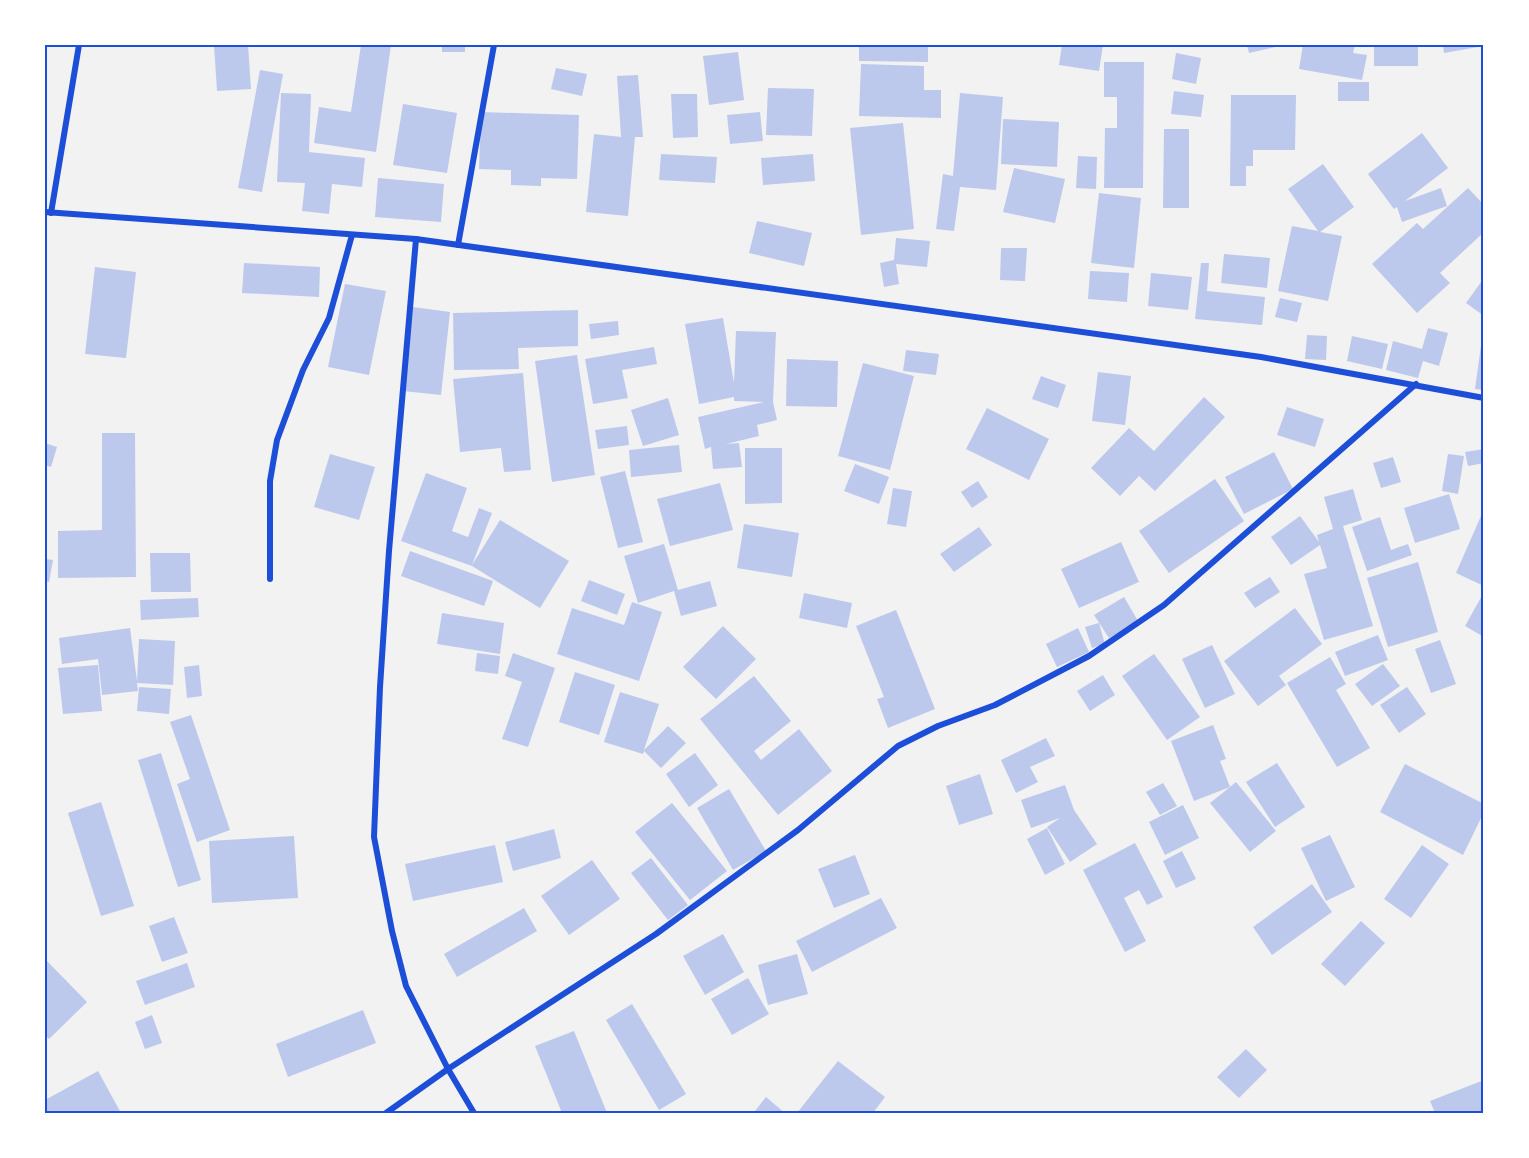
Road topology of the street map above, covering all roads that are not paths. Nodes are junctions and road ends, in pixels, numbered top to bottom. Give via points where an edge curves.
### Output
1 (79, 45) edge
2 (494, 45) edge
3 (48, 213) edge
4 (352, 235) junction
5 (416, 239) junction
6 (458, 245) junction
7 (1416, 384) junction
8 (1484, 398) edge
9 (270, 579) dead end
10 (448, 1069) junction
11 (386, 1113) edge
12 (474, 1113) edge

1 - 3 street
2 - 6 street
3 - 4 street
4 - 5 street
4 - 9 street via 329,318 303,370 277,440 270,481
5 - 6 street
5 - 10 street via 389,550 374,837 406,986
6 - 7 street via 1261,357
7 - 8 street
7 - 10 street via 1164,605 1089,656 995,705 898,746 798,830 656,934
10 - 11 street
10 - 12 street

